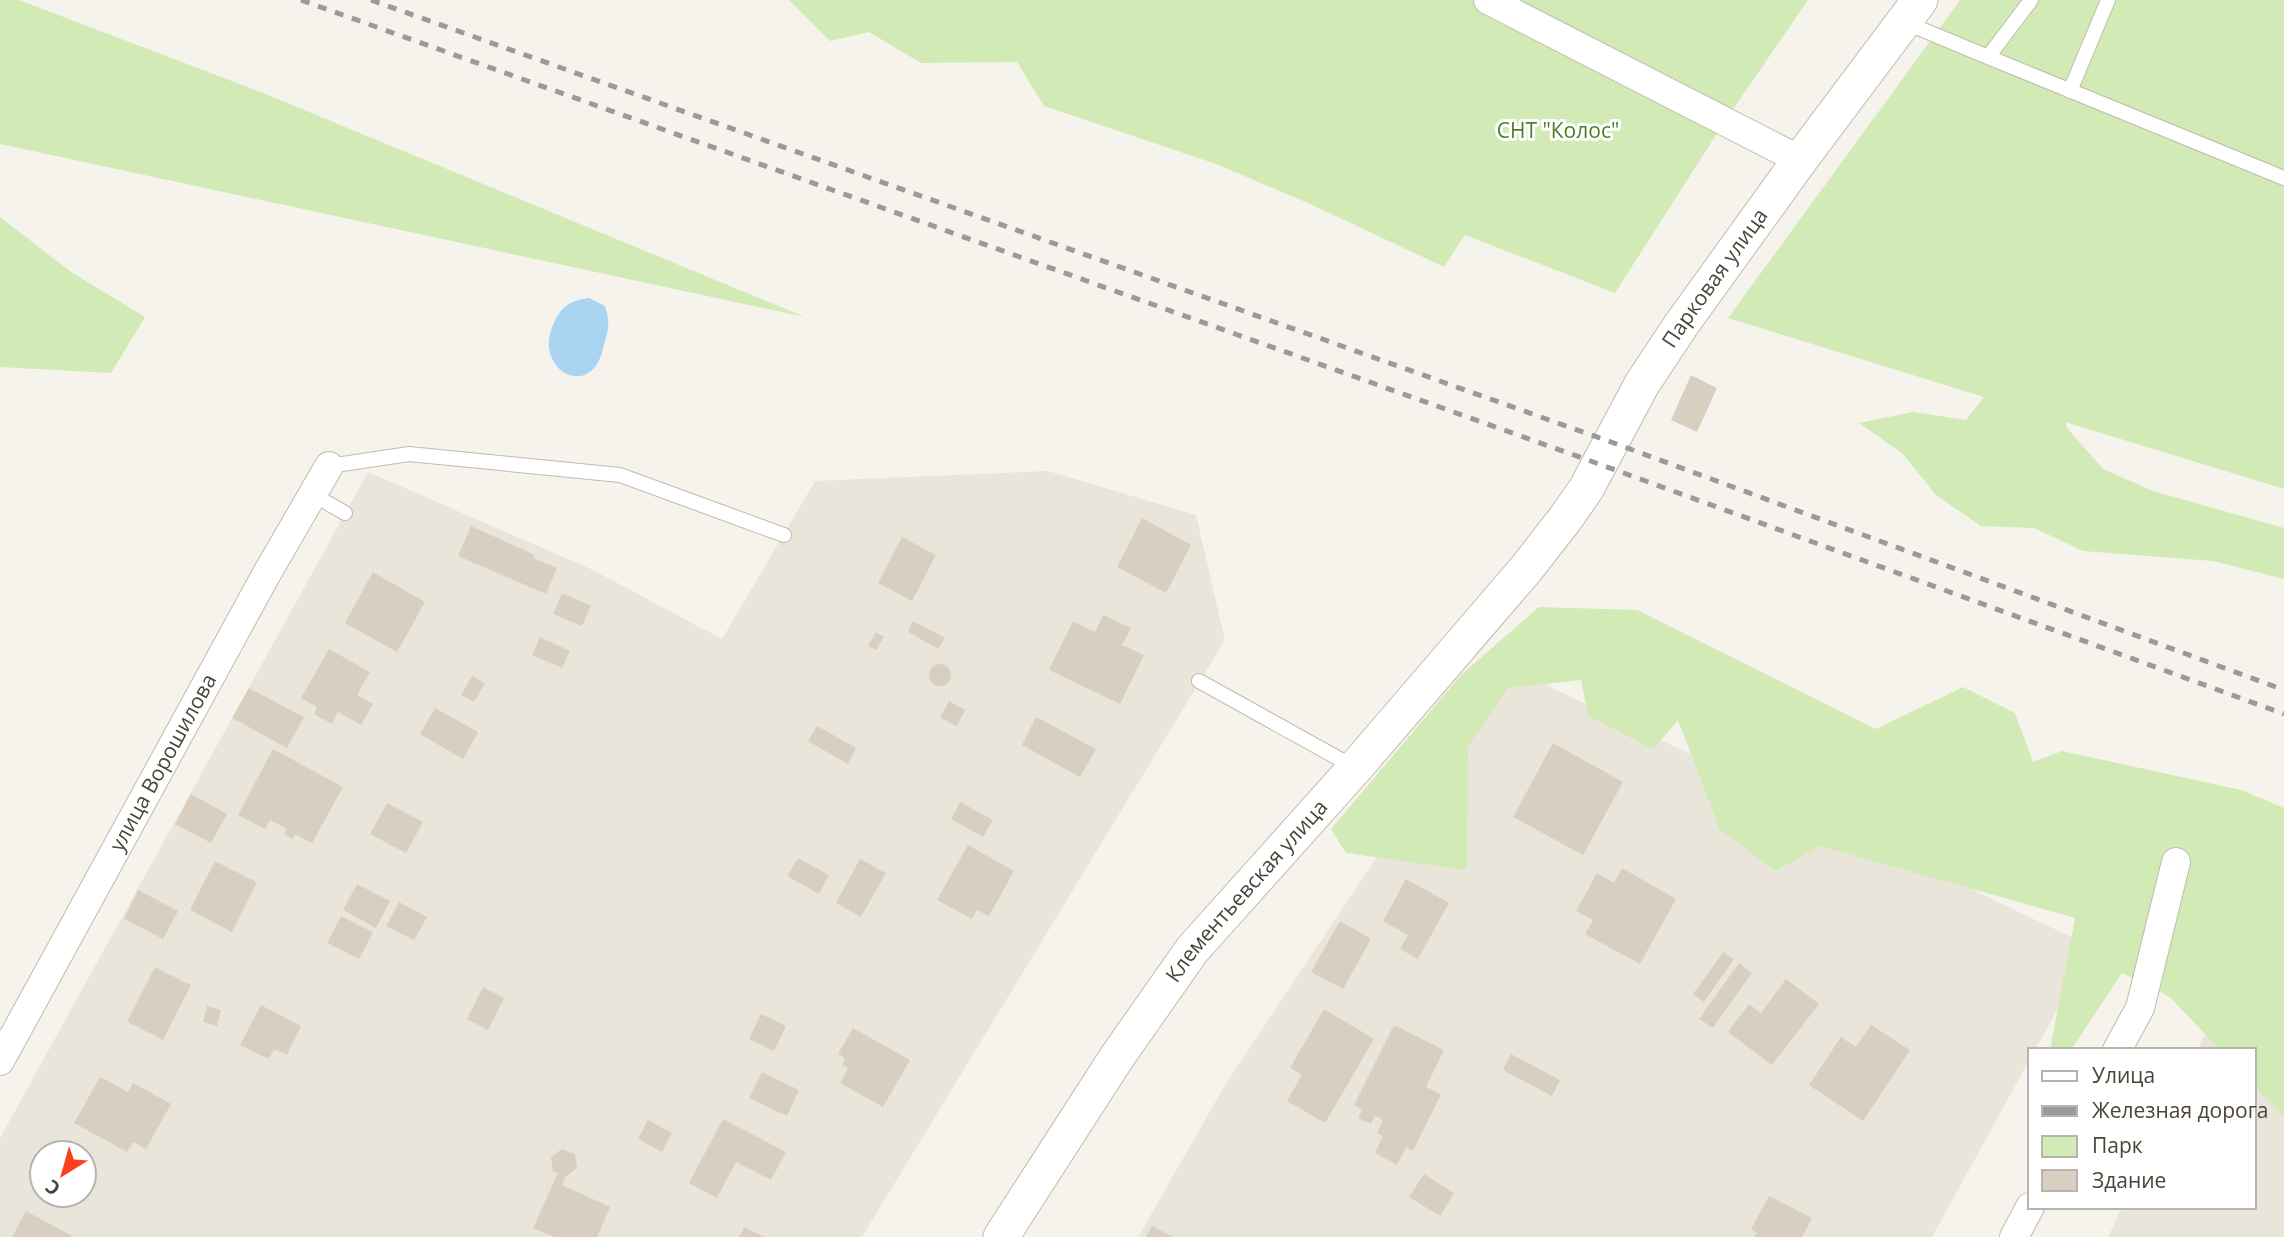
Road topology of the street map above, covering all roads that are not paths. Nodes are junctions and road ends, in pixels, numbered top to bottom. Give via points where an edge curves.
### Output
1 (2031, 0) edge
2 (2108, 0) edge
3 (1503, 3) edge
4 (1912, 11) edge
5 (1988, 57) junction
6 (2070, 91) junction
7 (1800, 160) junction
8 (2284, 178) edge
9 (329, 466) joint
10 (312, 494) junction
11 (345, 513) dead end
12 (784, 536) dead end
13 (1526, 569) joint
14 (1199, 681) dead end
15 (1355, 768) junction
16 (2176, 862) dead end
17 (2118, 1048) edge
18 (0, 1061) edge
19 (2029, 1209) edge
20 (1001, 1237) edge
21 (2014, 1237) edge

1 - 5 lane
2 - 6 lane
3 - 7 street
4 - 5 lane
4 - 7 street, Парковая улица
5 - 6 lane
6 - 8 lane
7 - 13 street, Парковая улица via 1642,384 1586,489
9 - 10 street, улица Ворошилова
9 - 12 lane via 409,454 620,475
10 - 11 lane
10 - 18 street, улица Ворошилова
13 - 15 street, Клементьевская улица
14 - 15 lane
15 - 20 street, Клементьевская улица via 1192,950 1116,1057
16 - 17 street via 2140,1008
19 - 21 street

